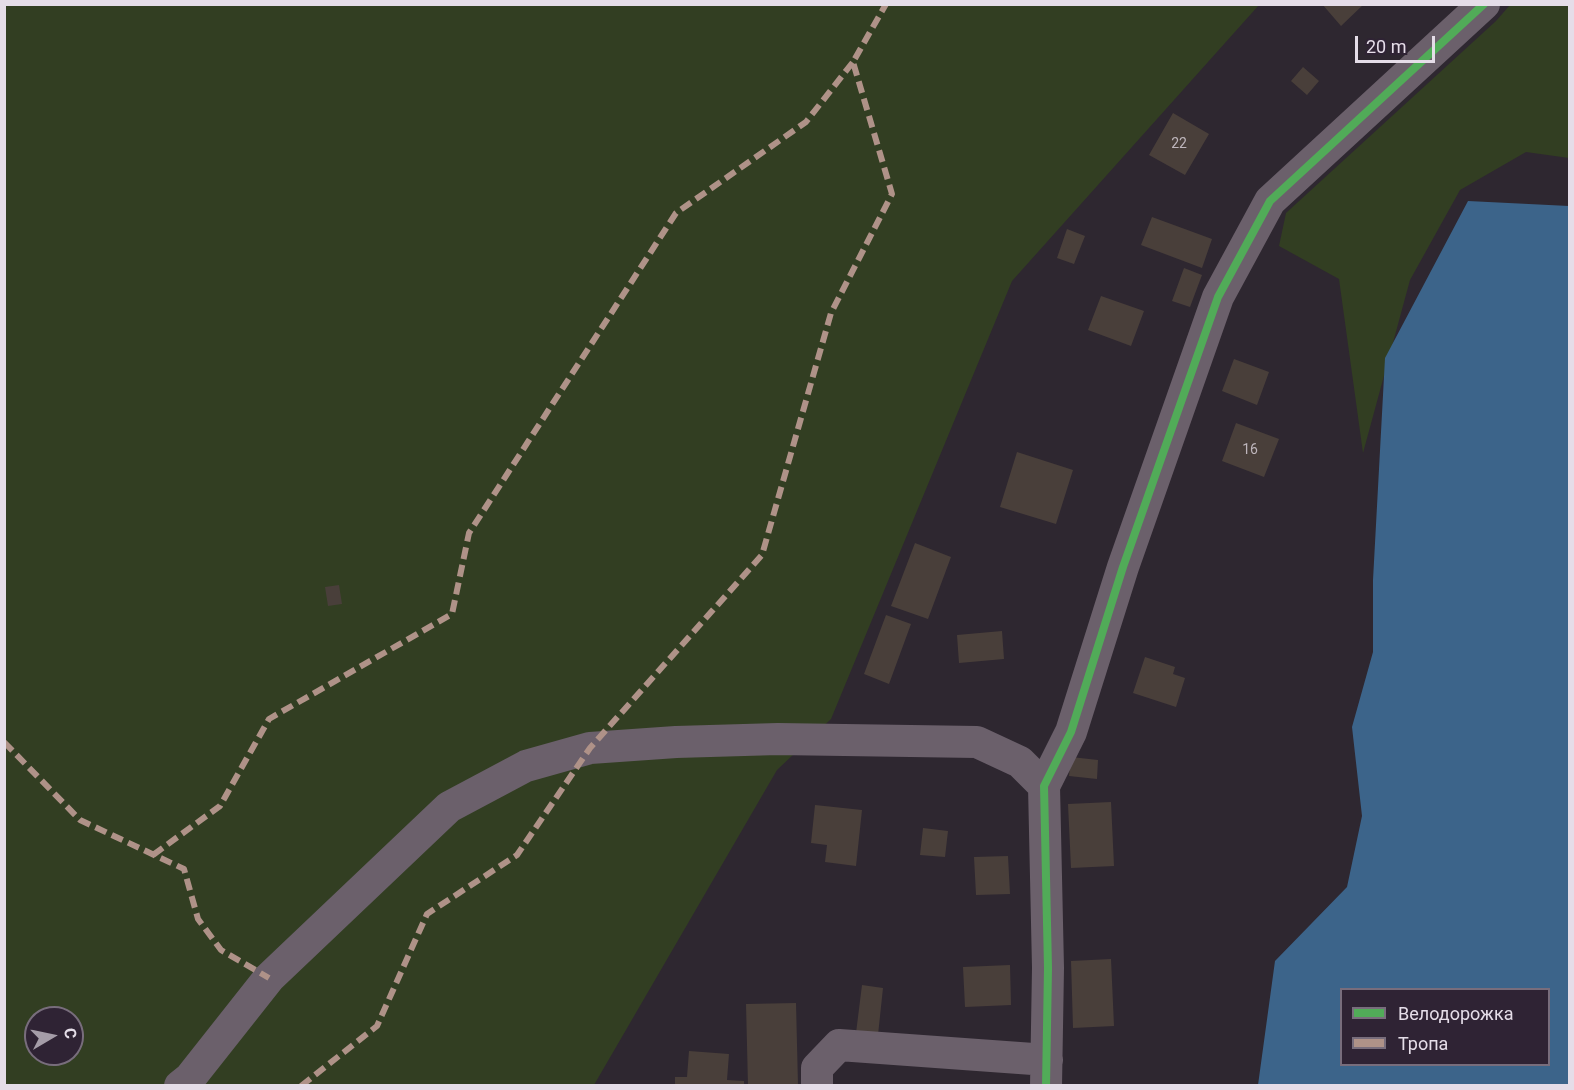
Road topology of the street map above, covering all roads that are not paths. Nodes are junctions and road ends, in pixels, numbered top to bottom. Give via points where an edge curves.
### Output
1 (1484, 4) edge
2 (1044, 786) junction
3 (1047, 1073) edge
4 (180, 1086) edge
5 (817, 1086) edge

1 - 2 street via 1270,201 1218,297 1123,567 1071,732
2 - 3 street
2 - 4 street via 1020,762 977,742 676,742 590,748 526,766 449,807 269,978
3 - 5 street via 839,1045 817,1068

